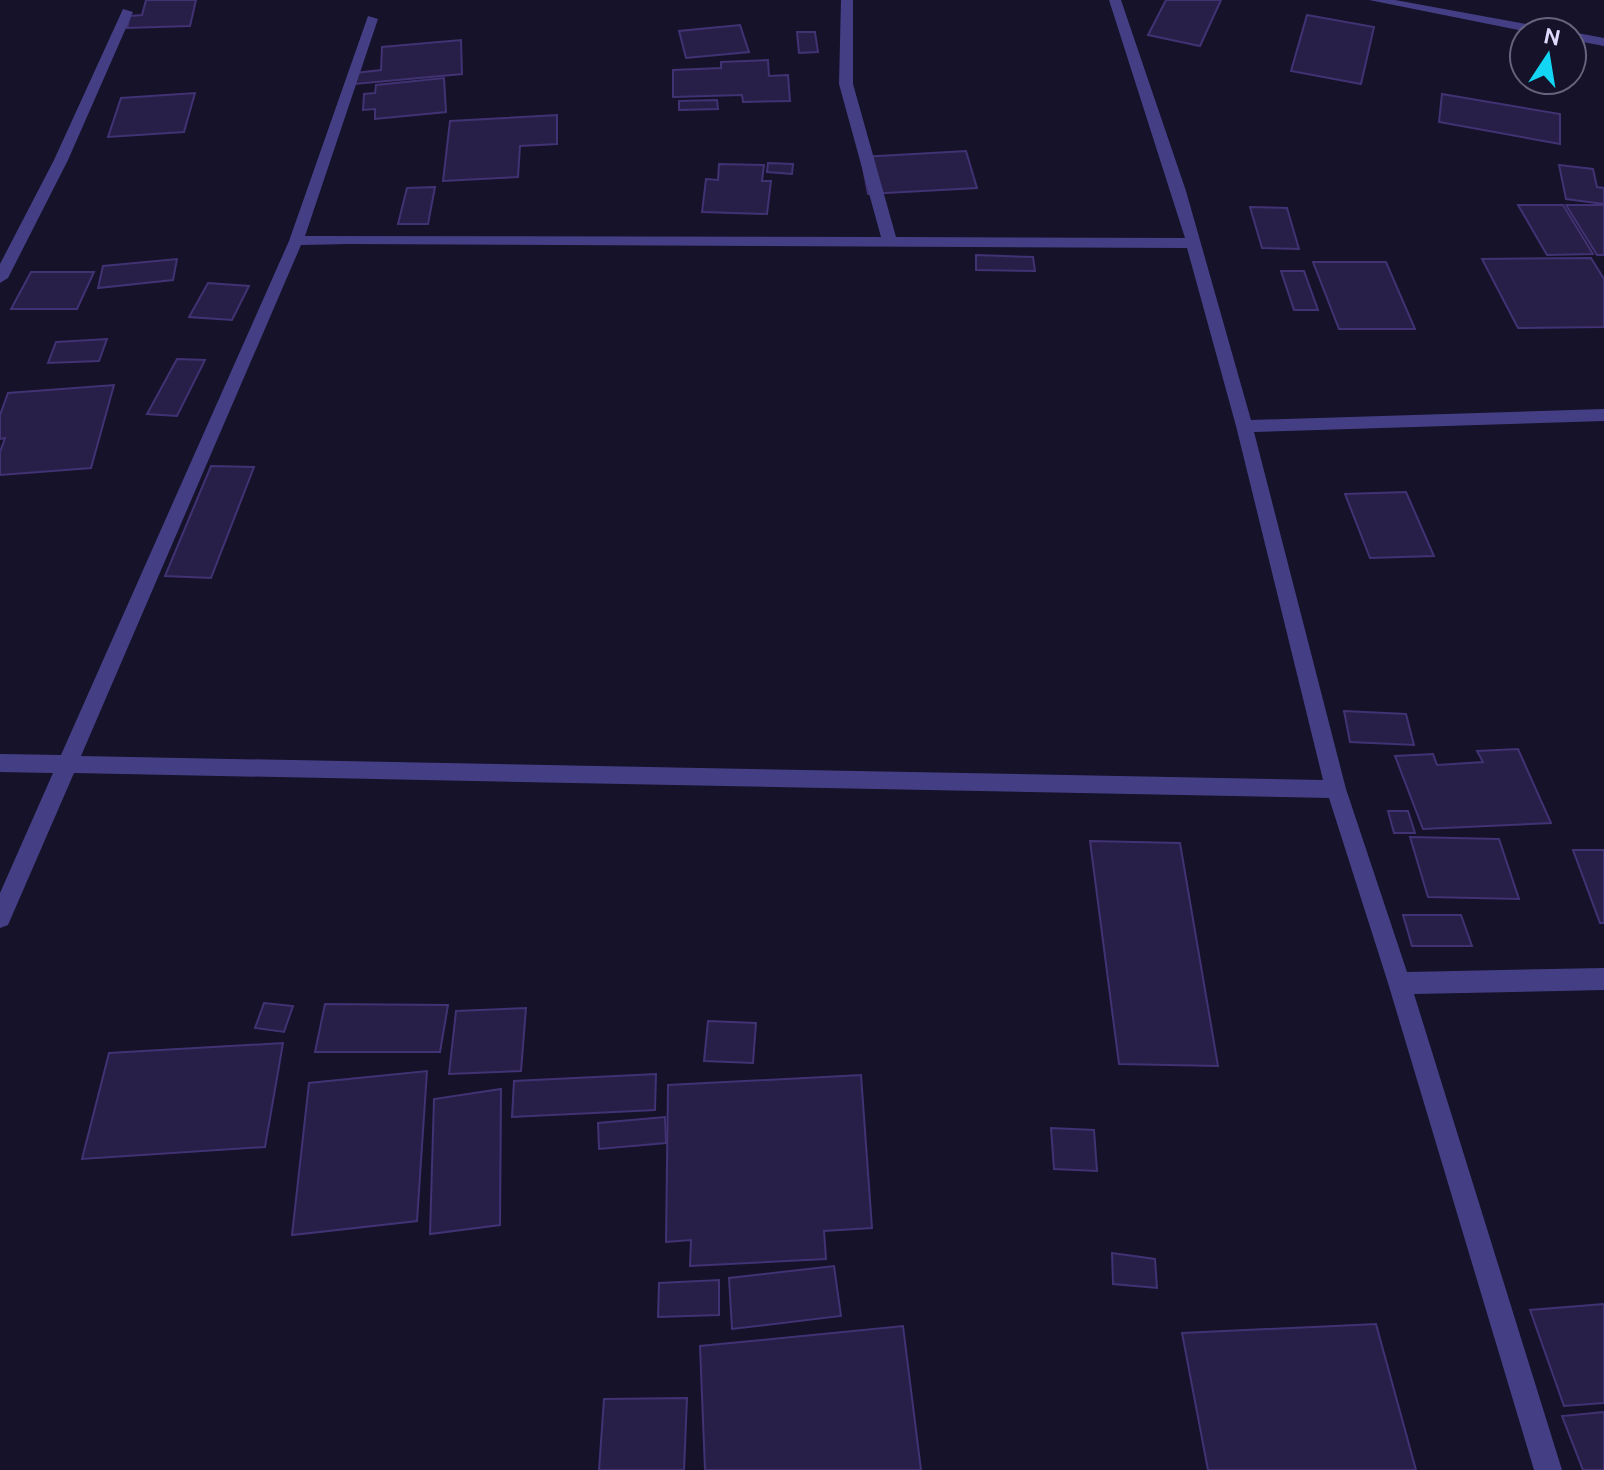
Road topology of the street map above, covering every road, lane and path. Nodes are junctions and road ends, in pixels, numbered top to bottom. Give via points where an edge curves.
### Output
1 (847, 0) edge
2 (1115, 0) edge
3 (1375, 0) edge
4 (127, 12) dead end
5 (372, 19) dead end
6 (1508, 25) edge
7 (296, 241) junction
8 (890, 243) junction
9 (1193, 243) junction
10 (0, 278) edge
11 (1604, 415) edge
12 (1244, 426) junction
13 (0, 763) edge
14 (68, 765) junction
15 (1336, 789) junction
16 (0, 918) edge
17 (1604, 979) edge
18 (1399, 983) junction
19 (1548, 1470) edge

1 - 8 street via 846,84
2 - 9 street
3 - 6 street
4 - 10 street via 61,160
5 - 7 street
7 - 8 street
7 - 14 street
8 - 9 street
9 - 12 street
11 - 12 street
12 - 15 street
13 - 14 street
14 - 15 street
14 - 16 street
15 - 18 street
17 - 18 street
18 - 19 street

